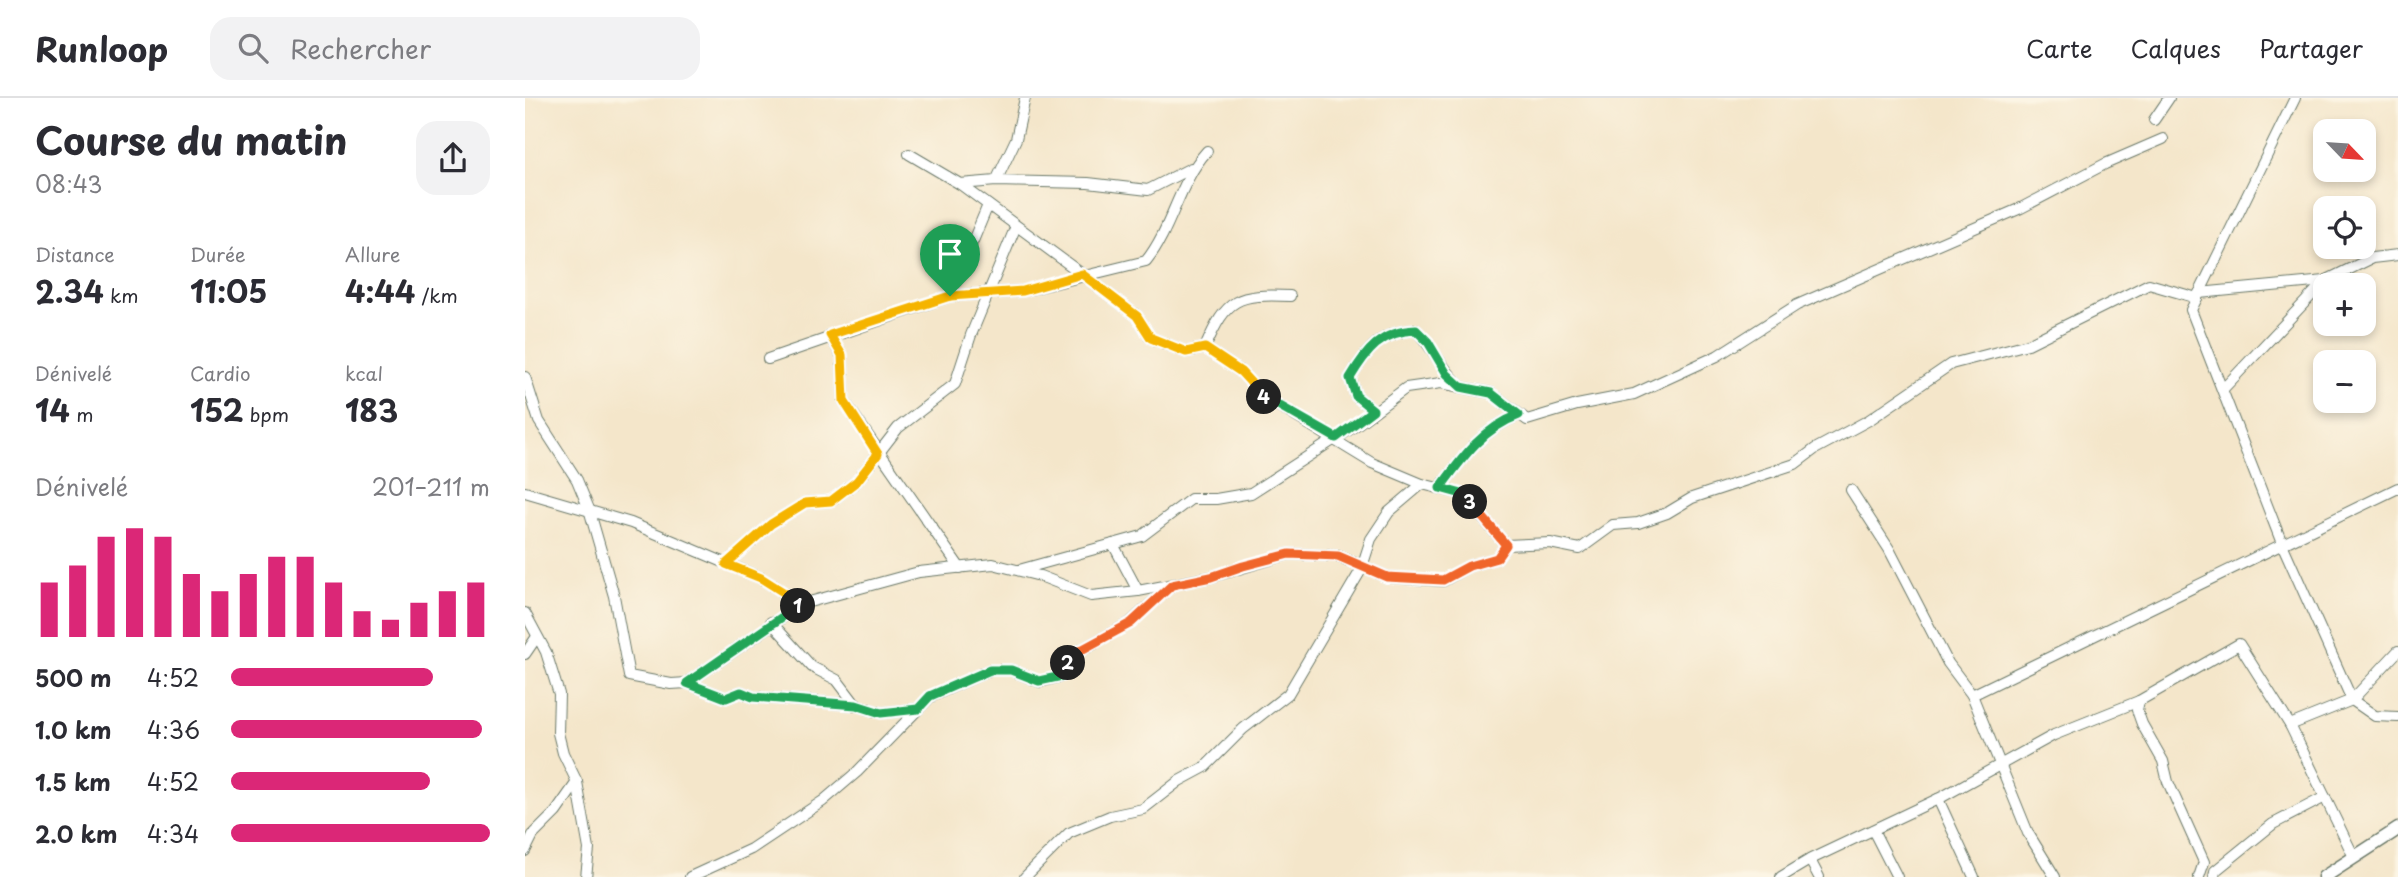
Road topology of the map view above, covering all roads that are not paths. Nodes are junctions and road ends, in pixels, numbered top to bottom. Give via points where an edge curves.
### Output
1 (1025, 98) edge
2 (2169, 98) edge
3 (2295, 98) edge
4 (2154, 120) dead end
5 (2163, 139) dead end
6 (1207, 151) dead end
7 (909, 154) dead end
8 (1191, 168) junction
9 (996, 181) junction
10 (960, 184) junction
11 (988, 205) junction
12 (1016, 226) junction
13 (2398, 255) edge
14 (2341, 273) edge
15 (1082, 274) junction
16 (2313, 282) edge
17 (989, 293) junction
18 (2313, 294) edge
19 (950, 296) junction
20 (1290, 296) dead end
21 (2198, 296) junction
22 (830, 335) junction
23 (1205, 348) junction
24 (768, 359) dead end
25 (525, 377) edge
26 (1461, 387) junction
27 (2223, 388) junction
28 (1373, 410) junction
29 (1519, 415) junction
30 (1336, 438) junction
31 (878, 454) junction
32 (1422, 484) junction
33 (1440, 488) junction
34 (2398, 488) edge
35 (1851, 490) dead end
36 (525, 492) edge
37 (589, 509) junction
38 (1113, 544) junction
39 (1506, 545) junction
40 (2283, 546) junction
41 (726, 564) junction
42 (1363, 565) junction
43 (960, 568) junction
44 (1018, 571) junction
45 (1172, 585) junction
46 (1138, 591) junction
47 (802, 604) junction
48 (525, 613) edge
49 (771, 622) junction
50 (536, 638) junction
51 (2398, 651) edge
52 (525, 654) edge
53 (687, 683) junction
54 (1972, 695) junction
55 (2352, 700) junction
56 (2139, 701) junction
57 (856, 705) junction
58 (918, 709) junction
59 (2398, 718) edge
60 (2290, 725) junction
61 (2000, 765) junction
62 (577, 782) junction
63 (2325, 797) junction
64 (1938, 799) junction
65 (2398, 829) edge
66 (1873, 830) junction
67 (525, 851) edge
68 (2354, 858) junction
69 (1810, 860) junction
70 (2206, 876) edge
71 (2328, 876) edge
72 (586, 877) edge
73 (690, 877) edge
74 (1025, 877) edge
75 (1781, 877) edge
76 (1819, 877) edge
77 (1897, 877) edge
78 (1973, 877) edge
79 (2056, 877) edge

1 - 9 street via 1016,139
2 - 4 street
3 - 21 street
5 - 29 street via 2021,208 1797,305 1717,355 1634,394 1527,420
6 - 8 street
7 - 10 street
8 - 9 street via 1148,190
8 - 15 street via 1157,247 1146,261
9 - 10 street
10 - 11 street
11 - 12 street
11 - 19 street
12 - 15 street
12 - 17 street
13 - 14 street via 2371,258
15 - 17 street via 1023,291
15 - 23 street via 1137,316 1151,338 1186,352
16 - 21 street
17 - 19 street
17 - 31 street via 955,384 898,428
18 - 27 street
19 - 22 street
20 - 23 street via 1249,295 1240,300 1217,321
21 - 27 street via 2191,310
21 - 39 street via 2150,284 2028,344 1951,364 1795,464 1692,498 1638,523 1613,525 1580,549 1550,543
22 - 24 street
22 - 31 street via 842,355 844,401
23 - 30 street via 1241,372 1264,397
25 - 37 street via 539,421 577,480
26 - 28 street via 1441,383 1406,388
26 - 28 street via 1416,330 1401,330 1368,348 1350,378 1356,396
26 - 29 street via 1491,393
27 - 40 street
28 - 30 street
29 - 33 street via 1500,422 1470,448
30 - 32 street via 1372,463
30 - 38 street via 1251,493 1191,499 1142,536
31 - 41 street via 857,481 831,501 805,503 771,524
31 - 43 street
32 - 33 street
32 - 42 street via 1389,512 1371,539
33 - 39 street via 1462,494
34 - 40 street
35 - 54 street via 1889,549 1948,663
36 - 37 street
37 - 41 street
37 - 53 street via 614,596 629,676
38 - 44 street
38 - 46 street
39 - 42 street via 1497,558 1443,580 1387,577
40 - 54 street
40 - 55 street
41 - 47 street via 761,578
42 - 45 street via 1338,556 1289,554
42 - 74 street via 1287,694 1205,767 1143,809 1109,816 1069,833
43 - 44 street via 993,565
43 - 47 street via 919,572
44 - 46 street via 1091,596
45 - 46 street
45 - 58 street via 1131,623 1072,655 1062,676 1039,681 1011,670 990,670 930,696
47 - 49 street
48 - 50 street
49 - 53 street
49 - 57 street via 812,667 837,680
50 - 52 street
50 - 62 street via 546,652 559,694 558,733
51 - 55 street
53 - 57 street via 726,698 741,692 753,697
54 - 61 street
55 - 59 street via 2375,716
55 - 60 street
56 - 60 street via 2239,644
56 - 61 street via 2054,735
56 - 70 street via 2137,710 2163,761
57 - 58 street via 881,713
58 - 73 street via 823,801 751,849
60 - 63 street
61 - 64 street
61 - 79 street via 2028,833
62 - 67 street
62 - 72 street via 589,849
63 - 68 street
63 - 70 street via 2259,834
64 - 66 street
64 - 78 street
65 - 68 main road
66 - 69 street
66 - 77 street
68 - 71 main road
69 - 75 street
69 - 76 street

